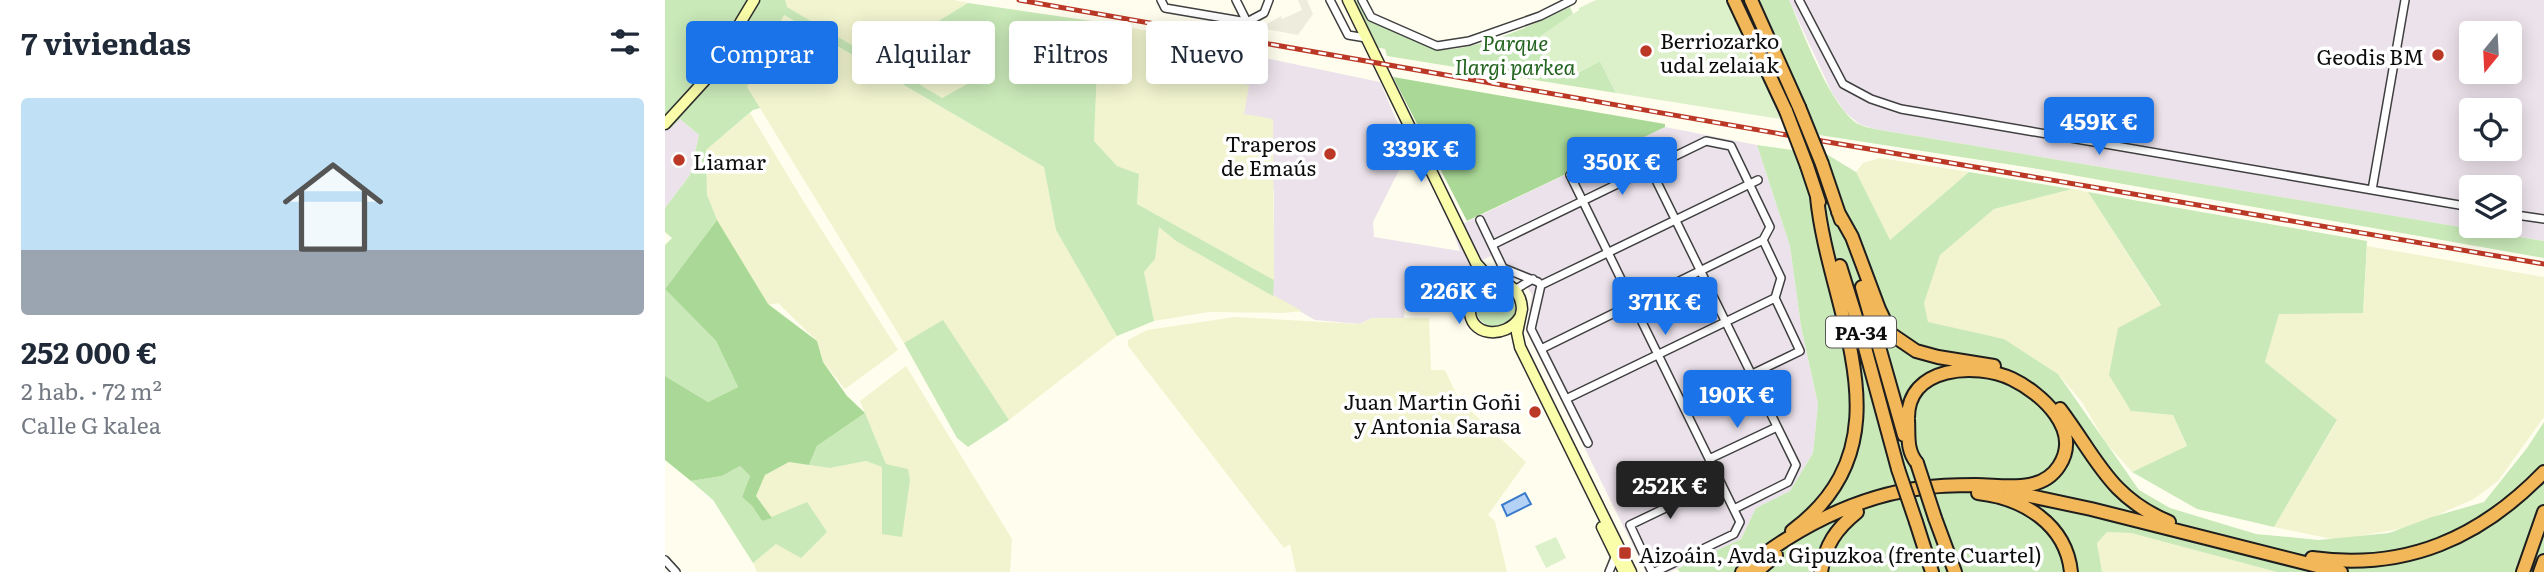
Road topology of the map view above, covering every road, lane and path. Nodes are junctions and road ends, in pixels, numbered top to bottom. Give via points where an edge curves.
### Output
1 (754, 0) edge
2 (1161, 0) edge
3 (1236, 0) edge
4 (1269, 0) edge
5 (1330, 0) edge
6 (1348, 0) edge
7 (1362, 0) edge
8 (1572, 0) edge
9 (1734, 0) edge
10 (1751, 0) edge
11 (1799, 0) edge
12 (2405, 0) edge
13 (1241, 21) edge
14 (1246, 21) edge
15 (1249, 21) edge
16 (1366, 38) junction
17 (666, 122) edge
18 (1650, 167) junction
19 (1570, 175) dead end
20 (1754, 182) junction
21 (2372, 190) junction
22 (1818, 197) junction
23 (1583, 201) junction
24 (2459, 205) edge
25 (1838, 212) junction
26 (2522, 216) edge
27 (2544, 219) edge
28 (1480, 220) dead end
29 (1676, 220) junction
30 (1763, 240) junction
31 (1492, 245) junction
32 (1608, 252) junction
33 (1476, 263) junction
34 (1700, 270) junction
35 (1533, 279) junction
36 (1496, 281) junction
37 (1541, 285) junction
38 (1516, 289) junction
39 (1476, 291) junction
40 (1539, 295) junction
41 (1775, 298) junction
42 (1633, 304) junction
43 (1522, 305) junction
44 (1520, 317) junction
45 (1727, 323) junction
46 (1496, 333) junction
47 (1541, 349) junction
48 (1658, 356) junction
49 (1752, 374) junction
50 (1566, 400) junction
51 (1684, 407) junction
52 (1777, 427) junction
53 (1588, 443) dead end
54 (1709, 459) junction
55 (1913, 461) junction
56 (2544, 471) edge
57 (1720, 482) junction
58 (2004, 487) junction
59 (1957, 490) junction
60 (1734, 509) junction
61 (1857, 512) junction
62 (2544, 512) edge
63 (1927, 520) junction
64 (2182, 527) junction
65 (1616, 555) junction
66 (665, 560) edge
67 (2544, 561) edge
68 (1756, 566) edge
69 (676, 572) edge
70 (1609, 572) edge
71 (1624, 572) edge
72 (1631, 572) edge
73 (1654, 572) edge
74 (1742, 572) edge
75 (1821, 572) edge
76 (1924, 572) edge
77 (1932, 572) edge
78 (1948, 572) edge
79 (1955, 572) edge
80 (2071, 572) edge
81 (2340, 572) edge
82 (2523, 572) edge
83 (2540, 572) edge

1 - 17 main road via 706,78
2 - 13 street via 1165,8
3 - 14 street
4 - 15 street via 1264,13
5 - 16 street via 1348,35
6 - 16 main road
7 - 8 street via 1371,17 1437,46 1469,41
9 - 22 highway, PA-34, bridge via 1786,111
10 - 25 highway, PA-34, bridge via 1799,107
11 - 21 street via 1843,84 1871,99 1902,109
12 - 21 street
16 - 33 main road
18 - 20 street via 1706,141 1731,146
18 - 23 street
18 - 29 street
19 - 23 street
20 - 29 street
20 - 30 street via 1770,227
21 - 24 street
22 - 63 highway, PA-34, bridge via 1898,469
22 - 68 highway via 1820,223 1856,374 1854,439 1837,481 1818,507
23 - 31 street
23 - 32 street
25 - 55 highway, PA-34
25 - 64 highway via 1891,334 1916,351 2021,375 2054,401 2101,470 2128,500
26 - 27 street
28 - 31 street
29 - 32 street
29 - 34 street
30 - 34 street
30 - 41 street via 1781,278
31 - 35 street via 1503,268
32 - 37 street
32 - 42 street
33 - 36 main road
33 - 39 main road
34 - 42 street
34 - 45 street
35 - 37 street
35 - 38 street
36 - 38 main road
36 - 39 main road
37 - 40 street
38 - 43 main road
39 - 46 main road via 1470,306 1474,321
40 - 43 street
40 - 47 street via 1531,329
41 - 45 street
41 - 49 street via 1800,351
42 - 47 street
42 - 48 street
43 - 44 main road
44 - 46 main road via 1510,329
44 - 72 main road via 1520,347
45 - 48 street
45 - 49 street
46 - 65 main road via 1507,338 1519,354
47 - 50 street
48 - 50 street
48 - 51 street
49 - 51 street
49 - 52 street
50 - 53 street
51 - 54 street
52 - 54 street
52 - 60 street via 1796,464 1792,476
54 - 57 street
55 - 58 highway via 1908,413 1917,389 1941,373 1991,373 2028,389 2056,414 2066,439 2060,465 2050,475 2031,484
55 - 63 highway, bridge
56 - 64 highway via 2521,496 2467,534 2392,558 2351,561 2294,555
57 - 60 street
57 - 73 street via 1630,525
58 - 64 highway
58 - 68 highway via 1921,488 1853,506 1821,521
59 - 61 highway via 1922,493
59 - 80 highway via 2011,499 2046,521 2064,546
59 - 81 highway via 2033,495
60 - 73 street via 1740,522 1734,534
61 - 68 highway via 1799,539
61 - 75 highway via 1829,542
62 - 82 highway
63 - 76 highway
63 - 77 highway
63 - 78 highway
63 - 79 highway
65 - 70 street
65 - 71 main road
66 - 69 street
67 - 83 highway
68 - 74 highway

